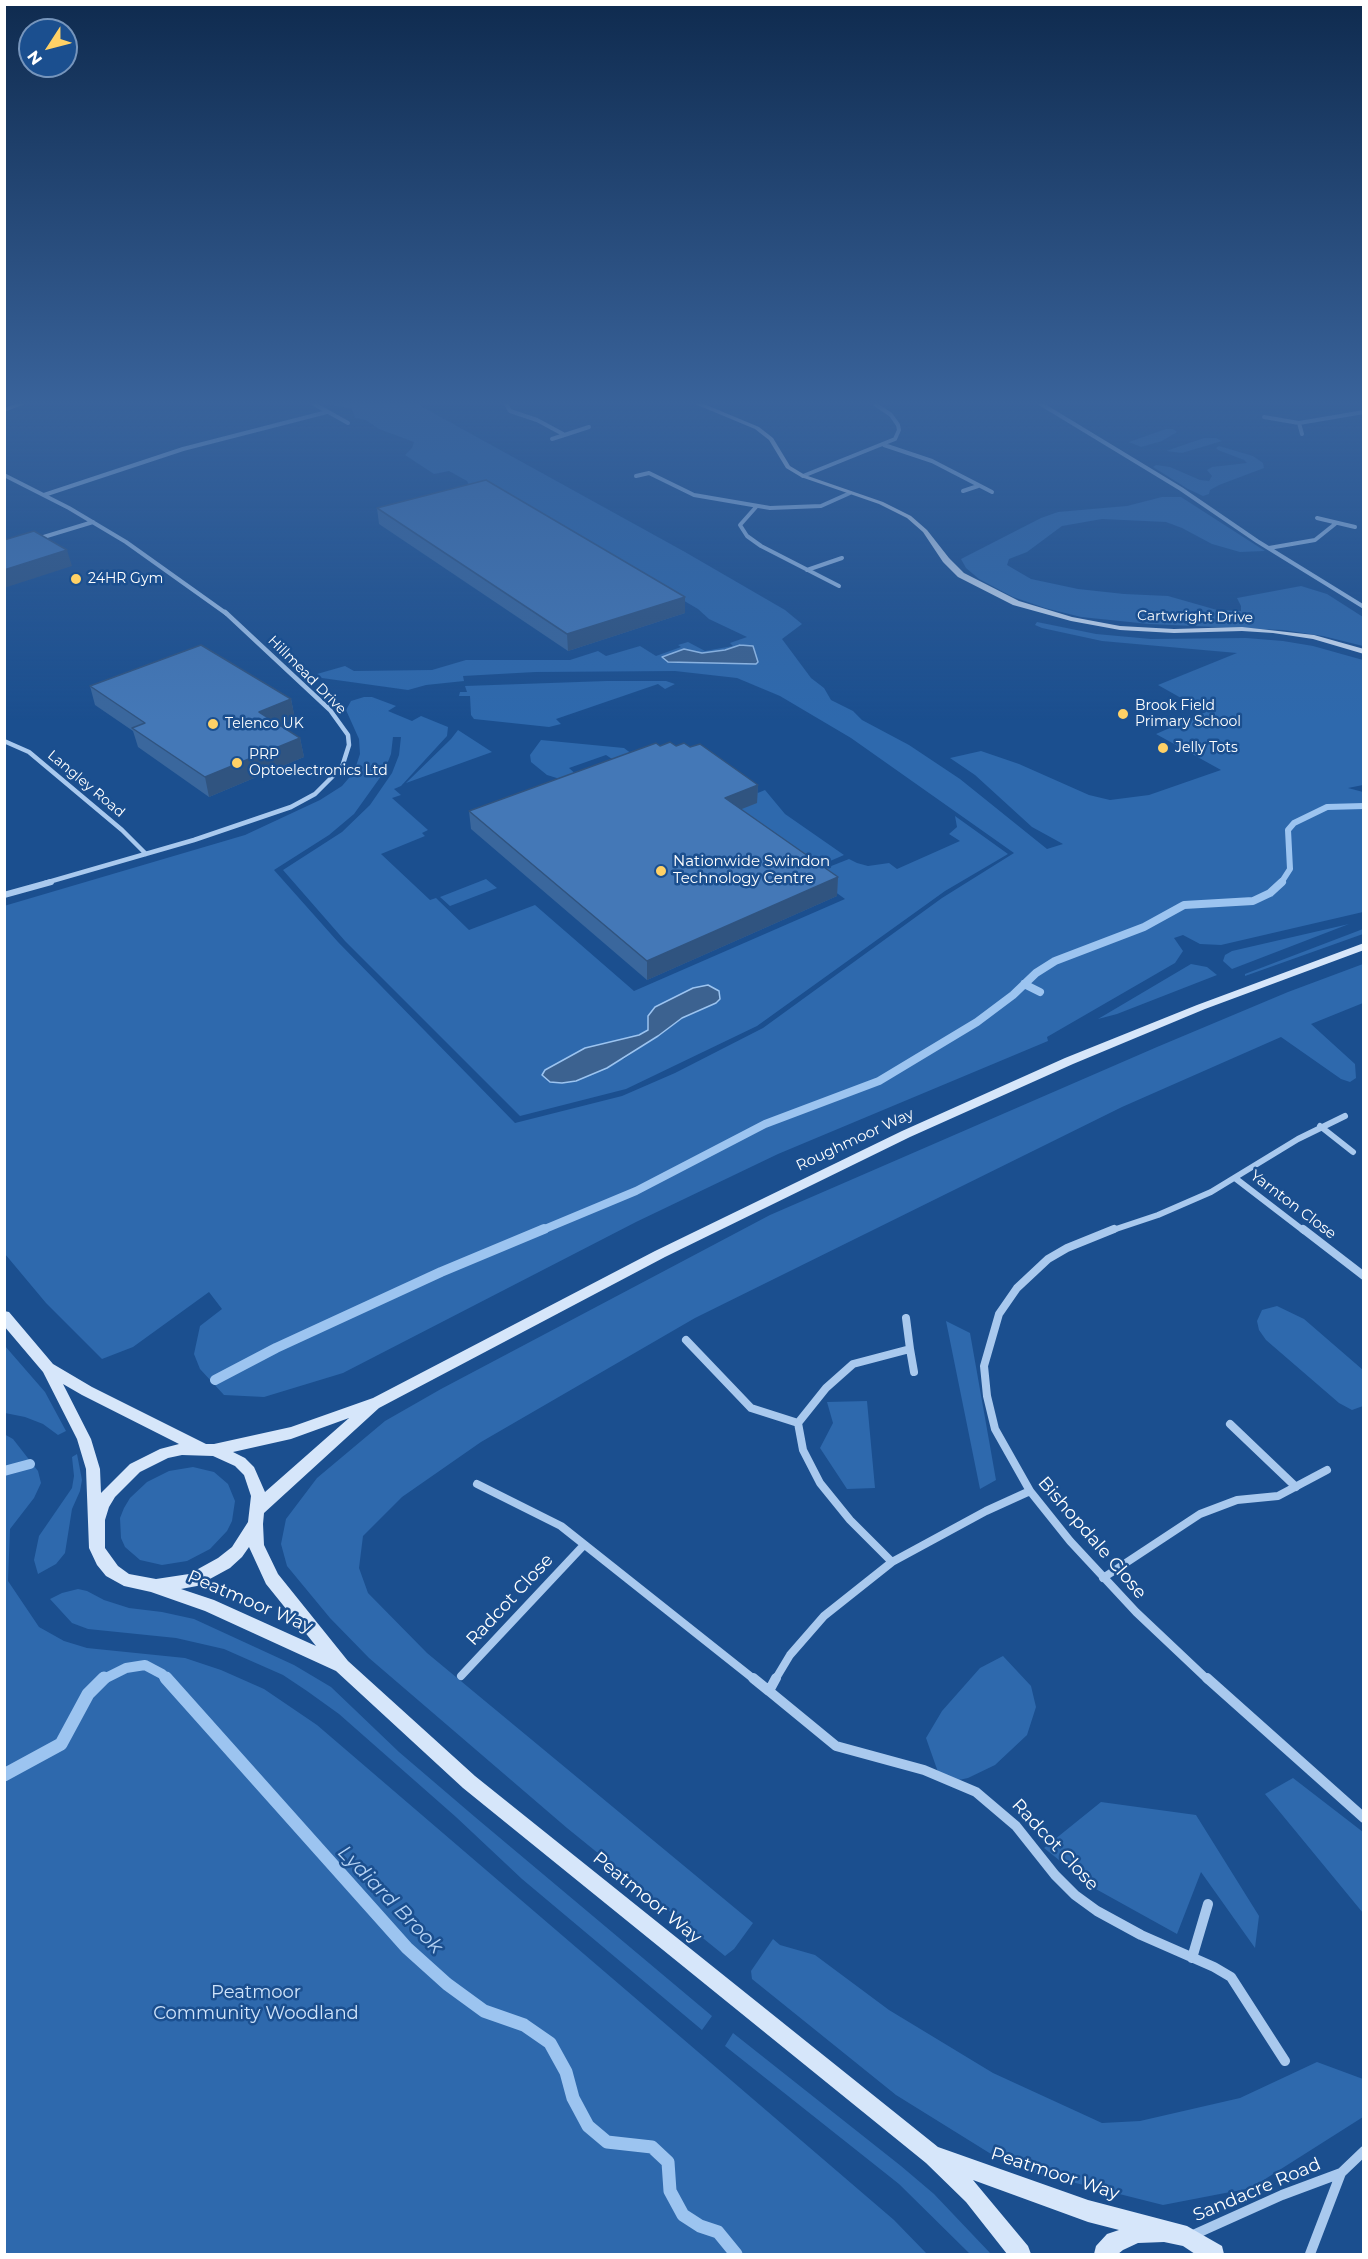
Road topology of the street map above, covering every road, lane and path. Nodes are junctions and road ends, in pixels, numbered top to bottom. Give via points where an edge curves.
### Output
1 (70, 509) edge
2 (754, 509) edge
3 (894, 509) edge
4 (1211, 509) edge
5 (1317, 518) dead end
6 (93, 522) junction
7 (1335, 524) junction
8 (1355, 527) dead end
9 (30, 541) edge
10 (1268, 548) junction
11 (842, 558) dead end
12 (807, 570) junction
13 (839, 586) dead end
14 (1364, 606) edge
15 (1364, 652) edge
16 (4, 741) edge
17 (146, 854) junction
18 (4, 896) edge
19 (1364, 946) edge
20 (1345, 1116) dead end
21 (1320, 1126) junction
22 (1353, 1152) dead end
23 (1235, 1178) junction
24 (1364, 1276) edge
25 (4, 1316) edge
26 (906, 1318) dead end
27 (686, 1340) dead end
28 (910, 1349) junction
29 (48, 1368) junction
30 (914, 1372) dead end
31 (378, 1402) junction
32 (798, 1423) junction
33 (1230, 1424) dead end
34 (209, 1449) junction
35 (1327, 1470) dead end
36 (477, 1484) dead end
37 (1296, 1487) junction
38 (1030, 1491) junction
39 (257, 1517) junction
40 (95, 1534) junction
41 (583, 1546) junction
42 (892, 1562) junction
43 (1103, 1578) junction
44 (139, 1584) junction
45 (342, 1665) junction
46 (461, 1676) dead end
47 (769, 1692) junction
48 (1364, 1818) edge
49 (1208, 1904) dead end
50 (1192, 1958) junction
51 (1285, 2061) dead end
52 (1364, 2151) edge
53 (933, 2156) junction
54 (1341, 2173) junction
55 (1164, 2231) junction
56 (1187, 2237) junction
57 (1020, 2254) edge
58 (1104, 2254) edge
59 (1214, 2254) edge
60 (1310, 2254) edge

1 - 6 street, Hillmead Drive
2 - 12 street via 741,522 743,532
3 - 15 street, Cartwright Drive via 926,531 952,568 970,581 1041,612 1119,628 1294,633
4 - 10 street
5 - 7 street
6 - 9 street
6 - 17 street, Hillmead Drive via 156,561 220,608 298,678 348,735 342,767 315,794 262,818
7 - 8 street
7 - 10 street via 1315,540
10 - 14 street
11 - 12 street
12 - 13 street
16 - 17 street, Langley Road via 29,752
17 - 18 street, Hillmead Drive
19 - 31 street, Roughmoor Way via 1069,1061 928,1125 660,1254
20 - 21 street, Bishopdale Close
21 - 22 street
21 - 23 street, Bishopdale Close
23 - 24 street, Yarnton Close
23 - 38 street, Bishopdale Close via 1187,1203 1067,1248 1032,1273 999,1314 984,1366 987,1396 995,1429
25 - 29 street
26 - 28 street
27 - 32 street via 751,1408
28 - 30 street
28 - 32 street via 853,1364 826,1388
29 - 34 street
29 - 40 street via 89,1453
31 - 34 street, Roughmoor Way via 291,1433
31 - 39 street, Roughmoor Way via 289,1479
32 - 42 street via 803,1450 820,1483
33 - 37 street
34 - 39 street via 240,1461 249,1471 255,1482
34 - 40 street via 165,1453 135,1468 110,1492
35 - 37 street
36 - 41 street, Radcot Close via 547,1517
37 - 43 street via 1278,1496 1237,1500 1200,1514
38 - 42 street
38 - 43 street, Bishopdale Close
39 - 44 street via 237,1552 208,1573 173,1585
39 - 45 street, Peatmoor Way via 256,1545 272,1579
40 - 44 street via 97,1548 112,1571
41 - 46 street, Radcot Close
41 - 47 street, Radcot Close
42 - 47 street via 824,1616 790,1655
43 - 48 street, Bishopdale Close via 1194,1667
44 - 45 street, Peatmoor Way via 208,1605
45 - 53 street, Peatmoor Way via 486,1796
47 - 50 street, Radcot Close via 836,1746 924,1770 976,1792 1016,1826 1075,1895 1141,1935
49 - 50 street
50 - 51 street, Radcot Close via 1231,1977
52 - 54 street, Sandacre Road
53 - 55 street, Peatmoor Way via 1088,2211
53 - 57 street, Peatmoor Way via 973,2195
54 - 56 street, Sandacre Road
54 - 60 street, Sandacre Road
55 - 56 street, Peatmoor Way
55 - 58 street via 1138,2232 1115,2242
56 - 59 street, Peatmoor Way

